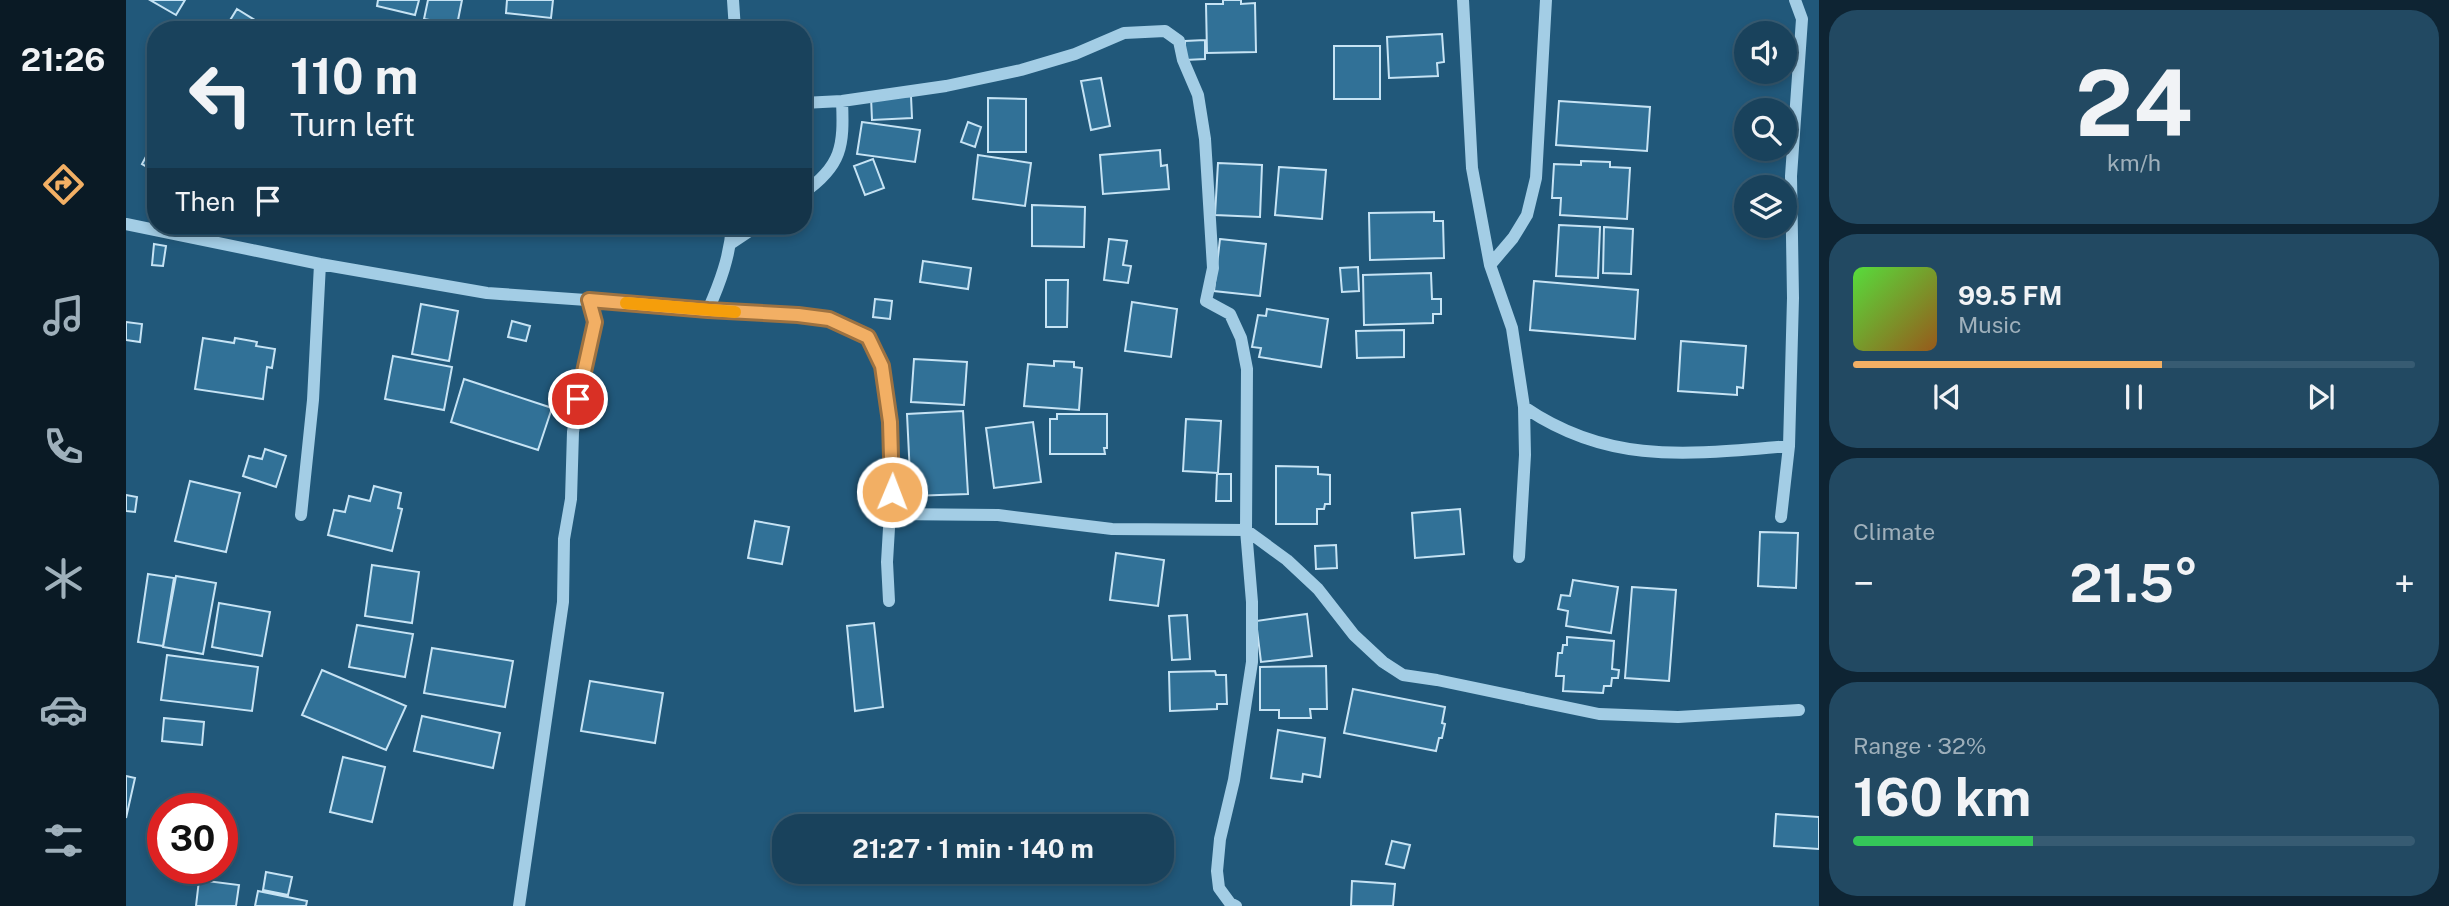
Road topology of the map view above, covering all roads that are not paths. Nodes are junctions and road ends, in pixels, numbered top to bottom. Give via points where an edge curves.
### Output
1 (733, 0) edge
2 (1463, 0) edge
3 (1546, 0) edge
4 (1795, 0) edge
5 (734, 21) edge
6 (842, 101) junction
7 (812, 103) edge
8 (812, 187) edge
9 (126, 224) edge
10 (147, 228) edge
11 (179, 235) edge
12 (731, 235) edge
13 (744, 235) edge
14 (730, 244) junction
15 (320, 264) junction
16 (1490, 265) junction
17 (589, 300) junction
18 (708, 310) junction
19 (1524, 407) junction
20 (1788, 446) junction
21 (889, 514) junction
22 (301, 515) dead end
23 (1781, 517) dead end
24 (1246, 530) junction
25 (1519, 557) dead end
26 (889, 601) dead end
27 (1799, 710) dead end
28 (519, 906) edge
29 (1236, 906) edge

1 - 5 street
2 - 16 street via 1472,168
3 - 16 street via 1536,178 1527,215
4 - 20 street via 1802,19 1791,176
6 - 7 street
6 - 8 street via 843,135 836,161
6 - 24 street via 1021,70 1124,33 1164,31 1179,41 1198,95 1205,139 1213,268 1206,301 1230,314 1247,369
9 - 10 street
11 - 15 street
12 - 14 street
13 - 14 street
14 - 18 street
15 - 17 street via 487,293
15 - 22 street
16 - 19 street via 1511,328
17 - 18 street
17 - 28 street via 595,322 573,432 563,602
18 - 21 street via 829,319 868,337 882,366 890,422
19 - 20 street via 1575,435 1646,453
19 - 25 street
20 - 23 street
21 - 24 street via 998,515 1112,528
21 - 26 street
24 - 27 street via 1287,560 1318,589 1354,635 1403,676 1599,714 1678,717
24 - 29 street via 1252,662 1217,871 1219,888

